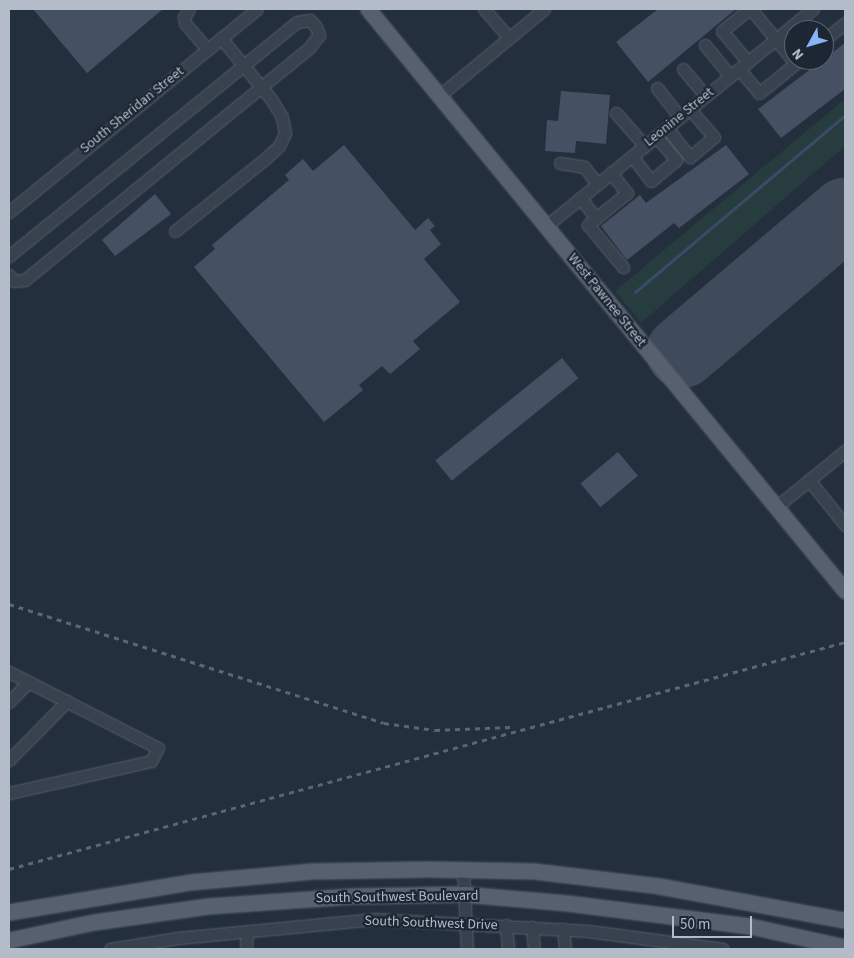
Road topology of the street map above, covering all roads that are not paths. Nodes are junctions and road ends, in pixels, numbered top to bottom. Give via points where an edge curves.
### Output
1 (188, 9) edge
2 (258, 9) edge
3 (368, 9) edge
4 (484, 9) edge
5 (544, 9) edge
6 (750, 9) edge
7 (813, 9) edge
8 (800, 15) edge
9 (845, 23) edge
10 (834, 32) edge
11 (221, 38) junction
12 (509, 38) junction
13 (776, 39) junction
14 (705, 45) dead end
15 (784, 47) edge
16 (207, 50) junction
17 (243, 65) junction
18 (744, 65) junction
19 (683, 69) dead end
20 (788, 70) edge
21 (730, 76) junction
22 (260, 86) junction
23 (657, 88) dead end
24 (440, 96) junction
25 (706, 96) junction
26 (690, 109) junction
27 (616, 113) dead end
28 (680, 116) junction
29 (666, 128) junction
30 (656, 136) junction
31 (645, 146) junction
32 (632, 156) junction
33 (560, 163) dead end
34 (611, 173) junction
35 (598, 184) junction
36 (580, 198) junction
37 (9, 212) edge
38 (596, 218) junction
39 (546, 226) junction
40 (176, 231) dead end
41 (9, 256) edge
42 (622, 267) dead end
43 (9, 275) edge
44 (845, 450) edge
45 (809, 480) junction
46 (776, 507) junction
47 (845, 525) edge
48 (845, 591) edge
49 (9, 672) edge
50 (28, 682) junction
51 (67, 701) junction
52 (9, 702) edge
53 (9, 760) edge
54 (9, 793) edge
55 (463, 870) junction
56 (464, 894) junction
57 (9, 912) edge
58 (845, 920) edge
59 (465, 922) junction
60 (506, 925) junction
61 (532, 927) junction
62 (563, 929) junction
63 (247, 932) junction
64 (194, 937) junction
65 (9, 940) edge
66 (177, 944) edge
67 (845, 947) edge
68 (110, 949) edge
69 (194, 949) edge
70 (246, 949) edge
71 (467, 949) edge
72 (508, 949) edge
73 (534, 949) edge
74 (565, 949) edge
75 (723, 949) edge

1 - 16 street via 184,17 186,23
2 - 11 street, South Sheridan Street
3 - 24 main road, West Pawnee Street
4 - 12 street
5 - 12 street
6 - 13 street
6 - 18 street via 722,31
7 - 8 street, Leonine Street
8 - 13 street, Leonine Street
9 - 10 street
11 - 16 street, South Sheridan Street
11 - 17 street
12 - 24 street
13 - 15 street
13 - 18 street, Leonine Street
14 - 21 street
16 - 37 street, South Sheridan Street
17 - 22 street
17 - 22 street via 297,22 310,20 316,27 318,35 309,48
17 - 41 street
18 - 20 street via 759,93
18 - 21 street, Leonine Street
19 - 25 street
21 - 25 street, Leonine Street
22 - 40 street via 282,117 284,133 278,146
22 - 43 street via 24,280 14,281
23 - 28 street
24 - 39 main road, West Pawnee Street
25 - 26 street, Leonine Street
26 - 28 street, Leonine Street
26 - 29 street via 714,137 690,157
27 - 31 street
28 - 29 street, Leonine Street
29 - 30 street, Leonine Street
30 - 31 street, Leonine Street
30 - 32 street via 676,160 651,181
31 - 32 street, Leonine Street
32 - 34 street, Leonine Street
33 - 35 street via 584,167
34 - 35 street, Leonine Street
34 - 38 street via 627,193
35 - 36 street, Leonine Street
36 - 38 street
36 - 39 street, Leonine Street
38 - 42 street via 588,224
39 - 46 main road, West Pawnee Street
44 - 45 street
45 - 46 street
45 - 47 street
46 - 48 main road, West Pawnee Street
49 - 50 street
50 - 51 street
50 - 52 street
51 - 53 street
51 - 54 street via 158,748 151,760
55 - 56 street
55 - 57 main road, South Southwest Boulevard via 313,871 190,882
55 - 58 main road, South Southwest Boulevard via 534,871 659,886
56 - 59 street
56 - 65 main road, South Southwest Boulevard via 352,896 208,906 94,922
56 - 67 main road, South Southwest Boulevard via 567,903 750,926
59 - 60 street, South Southwest Drive
59 - 63 street, South Southwest Drive via 375,919
59 - 71 street
60 - 61 street, South Southwest Drive
60 - 72 street
61 - 62 street, South Southwest Drive
61 - 73 street
62 - 74 street
62 - 75 street, South Southwest Drive
63 - 64 street, South Southwest Drive
63 - 70 street
64 - 66 street, South Southwest Drive
64 - 69 street
66 - 68 street, South Southwest Drive

